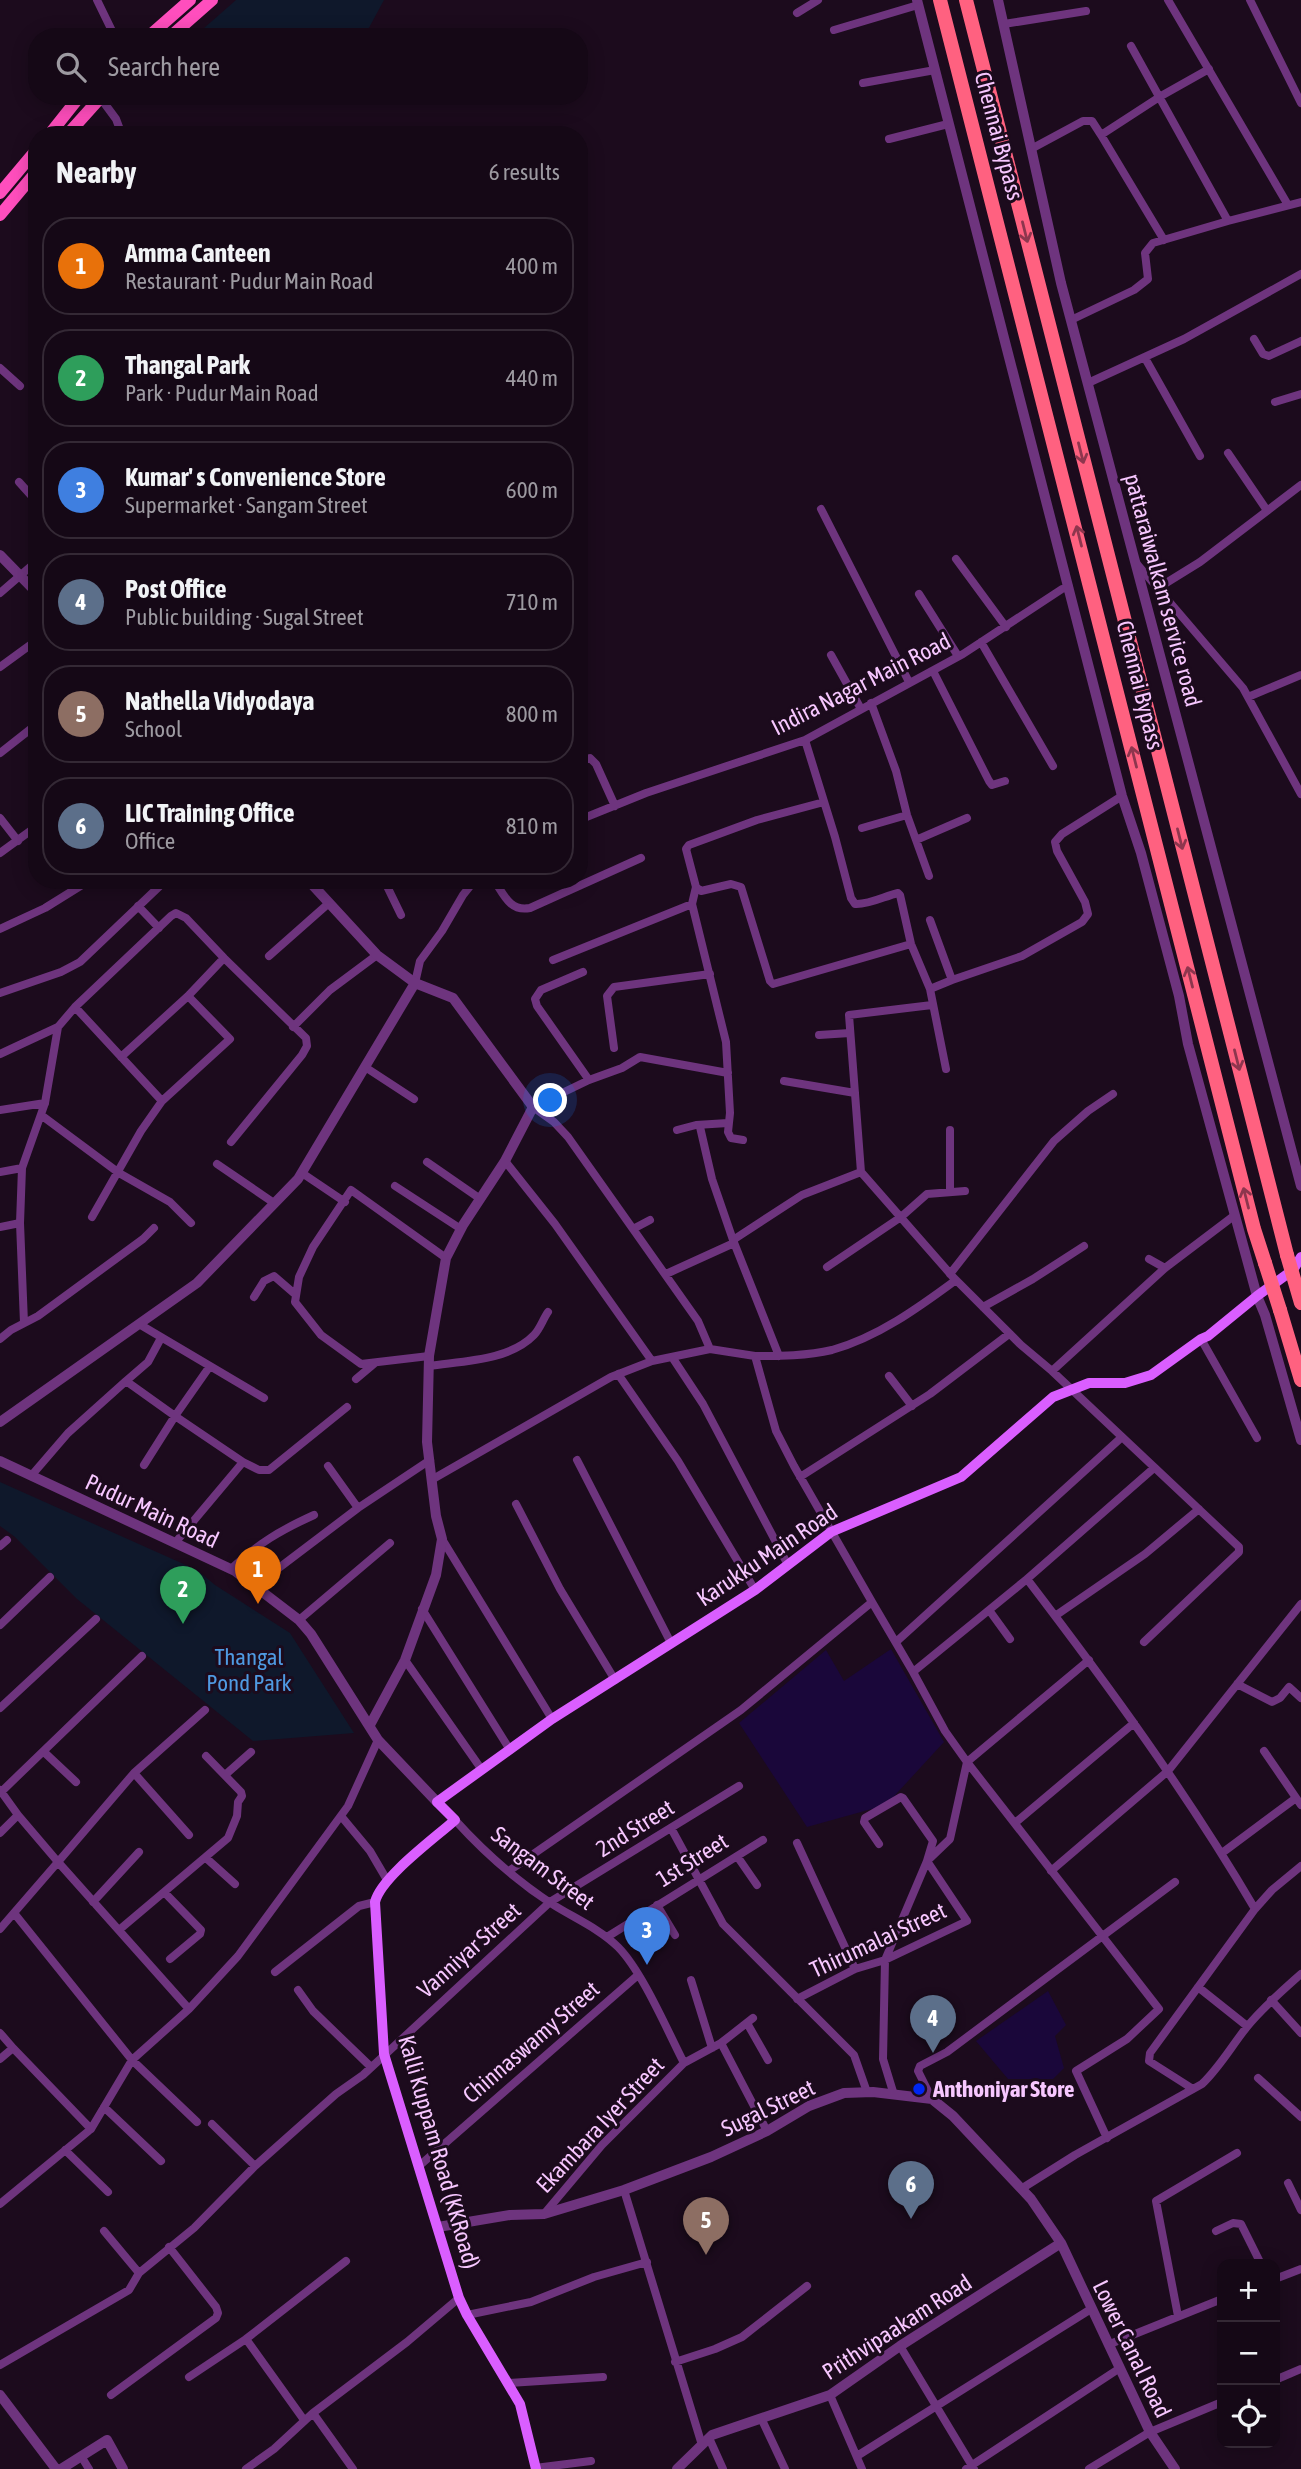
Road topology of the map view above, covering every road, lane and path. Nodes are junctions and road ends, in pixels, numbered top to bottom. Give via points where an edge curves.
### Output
1 (97, 0) edge
2 (190, 0) edge
3 (212, 0) edge
4 (818, 0) edge
5 (940, 0) edge
6 (966, 0) edge
7 (998, 0) edge
8 (1168, 0) edge
9 (1250, 0) edge
10 (918, 3) edge
11 (1086, 11) dead end
12 (797, 13) dead end
13 (1004, 24) junction
14 (111, 28) edge
15 (158, 28) edge
16 (180, 28) edge
17 (834, 30) dead end
18 (1131, 46) dead end
19 (934, 69) junction
20 (1209, 69) junction
21 (863, 83) dead end
22 (1161, 96) junction
23 (1301, 103) edge
24 (73, 105) edge
25 (94, 105) edge
26 (106, 105) edge
27 (948, 124) junction
28 (55, 126) edge
29 (77, 126) edge
30 (119, 126) edge
31 (1101, 135) junction
32 (889, 139) dead end
33 (1031, 149) junction
34 (28, 160) edge
35 (28, 182) edge
36 (0, 193) edge
37 (1301, 202) edge
38 (1288, 205) junction
39 (0, 215) edge
40 (1228, 221) junction
41 (1164, 240) junction
42 (1301, 274) edge
43 (1071, 320) junction
44 (1254, 339) dead end
45 (1301, 341) edge
46 (1144, 358) junction
47 (0, 370) edge
48 (1088, 383) junction
49 (20, 386) dead end
50 (1301, 394) edge
51 (1275, 402) dead end
52 (1228, 453) dead end
53 (1200, 456) dead end
54 (19, 482) dead end
55 (1301, 485) edge
56 (28, 492) edge
57 (821, 509) dead end
58 (1266, 509) junction
59 (0, 555) edge
60 (956, 559) dead end
61 (1135, 562) junction
62 (28, 569) edge
63 (20, 576) junction
64 (28, 584) edge
65 (1069, 587) junction
66 (1158, 588) junction
67 (0, 593) edge
68 (919, 594) dead end
69 (1006, 627) junction
70 (981, 642) junction
71 (28, 647) edge
72 (831, 655) dead end
73 (958, 656) junction
74 (0, 667) edge
75 (933, 671) junction
76 (1301, 675) edge
77 (909, 682) junction
78 (1248, 697) junction
79 (871, 703) junction
80 (861, 709) junction
81 (28, 731) edge
82 (805, 740) junction
83 (0, 753) edge
84 (588, 759) edge
85 (1054, 766) dead end
86 (1005, 781) dead end
87 (1301, 794) edge
88 (1122, 796) junction
89 (824, 802) junction
90 (615, 806) junction
91 (907, 815) junction
92 (588, 816) edge
93 (0, 818) edge
94 (967, 818) dead end
95 (862, 828) dead end
96 (28, 833) edge
97 (916, 840) junction
98 (18, 841) junction
99 (0, 853) edge
100 (641, 858) dead end
101 (929, 876) dead end
102 (588, 882) edge
103 (696, 887) junction
104 (76, 889) edge
105 (156, 889) edge
106 (316, 889) edge
107 (388, 889) edge
108 (468, 889) edge
109 (500, 889) edge
110 (572, 889) edge
111 (329, 904) junction
112 (692, 904) junction
113 (138, 906) junction
114 (401, 915) dead end
115 (930, 920) dead end
116 (159, 928) junction
117 (0, 929) edge
118 (911, 944) junction
119 (377, 955) junction
120 (269, 956) dead end
121 (223, 958) junction
122 (553, 960) dead end
123 (583, 972) dead end
124 (710, 974) junction
125 (952, 980) junction
126 (415, 983) junction
127 (930, 989) junction
128 (0, 993) edge
129 (188, 996) junction
130 (932, 1005) junction
131 (75, 1007) junction
132 (58, 1027) junction
133 (293, 1027) junction
134 (850, 1033) junction
135 (819, 1035) dead end
136 (614, 1048) dead end
137 (0, 1054) edge
138 (121, 1057) junction
139 (365, 1067) junction
140 (946, 1069) dead end
141 (728, 1073) junction
142 (589, 1080) junction
143 (784, 1081) dead end
144 (855, 1093) junction
145 (1112, 1094) dead end
146 (414, 1099) dead end
147 (162, 1101) junction
148 (45, 1103) junction
149 (533, 1107) junction
150 (0, 1110) edge
151 (41, 1115) junction
152 (728, 1123) junction
153 (700, 1127) junction
154 (677, 1130) dead end
155 (950, 1130) dead end
156 (743, 1140) dead end
157 (231, 1142) dead end
158 (505, 1161) junction
159 (427, 1162) dead end
160 (217, 1164) dead end
161 (22, 1168) junction
162 (0, 1172) edge
163 (861, 1172) junction
164 (119, 1173) junction
165 (302, 1173) junction
166 (396, 1186) dead end
167 (1301, 1186) edge
168 (950, 1191) junction
169 (965, 1191) dead end
170 (479, 1198) junction
171 (345, 1202) junction
172 (274, 1203) junction
173 (1235, 1215) junction
174 (92, 1217) dead end
175 (901, 1217) junction
176 (650, 1220) dead end
177 (20, 1223) junction
178 (191, 1223) dead end
179 (0, 1227) edge
180 (154, 1228) dead end
181 (633, 1228) junction
182 (461, 1229) junction
183 (733, 1241) junction
184 (1084, 1245) dead end
185 (1294, 1256) edge
186 (446, 1258) junction
187 (1149, 1259) dead end
188 (827, 1267) dead end
189 (1165, 1268) junction
190 (666, 1274) junction
191 (953, 1277) junction
192 (296, 1295) junction
193 (1257, 1296) junction
194 (254, 1297) dead end
195 (1301, 1303) edge
196 (983, 1307) junction
197 (548, 1312) dead end
198 (24, 1323) junction
199 (139, 1324) junction
200 (1009, 1334) junction
201 (161, 1338) junction
202 (0, 1339) edge
203 (1201, 1339) junction
204 (710, 1349) junction
205 (755, 1356) junction
206 (779, 1356) junction
207 (672, 1357) junction
208 (429, 1361) junction
209 (652, 1361) junction
210 (375, 1363) junction
211 (210, 1366) junction
212 (1052, 1371) junction
213 (618, 1374) junction
214 (889, 1376) dead end
215 (356, 1379) dead end
216 (1301, 1380) edge
217 (126, 1381) junction
218 (1072, 1390) junction
219 (264, 1398) dead end
220 (912, 1406) junction
221 (347, 1407) dead end
222 (175, 1416) junction
223 (0, 1422) edge
224 (1122, 1437) junction
225 (1257, 1438) dead end
226 (1301, 1440) edge
227 (430, 1460) junction
228 (577, 1460) dead end
229 (0, 1461) edge
230 (243, 1462) junction
231 (144, 1465) dead end
232 (328, 1466) dead end
233 (1154, 1468) junction
234 (31, 1476) junction
235 (800, 1477) junction
236 (433, 1479) junction
237 (516, 1504) dead end
238 (358, 1508) junction
239 (1199, 1509) junction
240 (314, 1515) dead end
241 (831, 1532) junction
242 (442, 1539) junction
243 (174, 1543) junction
244 (390, 1543) dead end
245 (788, 1565) junction
246 (231, 1569) junction
247 (50, 1577) dead end
248 (1027, 1579) junction
249 (255, 1586) junction
250 (755, 1590) junction
251 (872, 1602) junction
252 (1301, 1604) edge
253 (422, 1609) junction
254 (989, 1610) junction
255 (1055, 1616) junction
256 (96, 1619) dead end
257 (299, 1620) junction
258 (0, 1625) edge
259 (1010, 1639) dead end
260 (896, 1642) junction
261 (1144, 1642) dead end
262 (671, 1643) junction
263 (142, 1656) dead end
264 (405, 1660) junction
265 (1089, 1660) junction
266 (913, 1672) junction
267 (615, 1680) junction
268 (1237, 1684) junction
269 (1301, 1698) edge
270 (0, 1708) edge
271 (205, 1710) dead end
272 (552, 1718) junction
273 (1133, 1723) junction
274 (370, 1725) junction
275 (378, 1740) junction
276 (510, 1750) junction
277 (1264, 1751) dead end
278 (44, 1752) junction
279 (251, 1752) dead end
280 (206, 1756) dead end
281 (967, 1762) junction
282 (482, 1770) junction
283 (1168, 1771) junction
284 (134, 1773) junction
285 (225, 1775) junction
286 (76, 1783) dead end
287 (739, 1786) dead end
288 (1, 1791) edge
289 (437, 1801) junction
290 (1299, 1802) edge
291 (18, 1815) junction
292 (341, 1816) junction
293 (455, 1820) junction
294 (1015, 1823) junction
295 (671, 1828) junction
296 (0, 1833) edge
297 (188, 1835) dead end
298 (763, 1840) dead end
299 (797, 1843) dead end
300 (879, 1844) dead end
301 (139, 1852) dead end
302 (1222, 1853) junction
303 (737, 1856) junction
304 (206, 1858) junction
305 (927, 1861) junction
306 (58, 1862) junction
307 (1301, 1866) edge
308 (509, 1871) junction
309 (1051, 1871) junction
310 (698, 1879) junction
311 (387, 1880) junction
312 (1175, 1882) dead end
313 (235, 1884) dead end
314 (757, 1885) dead end
315 (165, 1893) junction
316 (93, 1902) junction
317 (375, 1902) junction
318 (550, 1902) junction
319 (657, 1905) junction
320 (1255, 1909) junction
321 (14, 1913) junction
322 (0, 1929) edge
323 (119, 1930) junction
324 (675, 1935) dead end
325 (1102, 1936) junction
326 (607, 1937) junction
327 (170, 1959) dead end
328 (885, 1960) junction
329 (855, 1969) junction
330 (275, 1972) dead end
331 (1301, 1974) edge
332 (638, 1975) junction
333 (691, 1980) dead end
334 (1198, 1987) junction
335 (298, 1990) dead end
336 (797, 1999) junction
337 (1271, 2000) junction
338 (189, 2009) junction
339 (1247, 2026) junction
340 (0, 2033) edge
341 (1301, 2033) edge
342 (721, 2043) junction
343 (13, 2048) junction
344 (712, 2048) junction
345 (384, 2054) junction
346 (0, 2059) edge
347 (132, 2060) junction
348 (768, 2060) dead end
349 (684, 2063) junction
350 (371, 2067) junction
351 (1258, 2078) dead end
352 (1193, 2089) junction
353 (867, 2092) junction
354 (894, 2095) junction
355 (932, 2099) junction
356 (104, 2107) junction
357 (1301, 2117) edge
358 (197, 2122) dead end
359 (212, 2124) dead end
360 (91, 2129) junction
361 (767, 2131) junction
362 (1107, 2138) junction
363 (65, 2150) junction
364 (1237, 2153) dead end
365 (161, 2161) dead end
366 (255, 2166) junction
367 (419, 2166) junction
368 (1288, 2183) dead end
369 (1021, 2189) junction
370 (624, 2190) junction
371 (108, 2192) dead end
372 (0, 2204) edge
373 (1301, 2210) edge
374 (544, 2214) junction
375 (438, 2227) junction
376 (104, 2231) dead end
377 (1216, 2231) dead end
378 (1061, 2243) junction
379 (169, 2247) junction
380 (1258, 2259) edge
381 (346, 2261) dead end
382 (647, 2262) junction
383 (1301, 2269) edge
384 (139, 2273) junction
385 (1280, 2277) edge
386 (807, 2286) dead end
387 (459, 2298) junction
388 (1217, 2301) edge
389 (1091, 2309) junction
390 (467, 2315) junction
391 (1178, 2316) junction
392 (246, 2339) junction
393 (1110, 2344) junction
394 (900, 2346) junction
395 (675, 2362) junction
396 (0, 2365) edge
397 (1121, 2368) junction
398 (1301, 2369) edge
399 (189, 2377) dead end
400 (603, 2377) dead end
401 (1280, 2378) edge
402 (509, 2383) junction
403 (0, 2395) edge
404 (111, 2395) dead end
405 (830, 2395) junction
406 (1217, 2404) edge
407 (936, 2406) junction
408 (313, 2413) junction
409 (304, 2420) junction
410 (762, 2420) junction
411 (1150, 2432) junction
412 (706, 2442) junction
413 (81, 2456) junction
414 (857, 2456) junction
415 (591, 2461) dead end
416 (970, 2468) edge
417 (58, 2469) edge
418 (89, 2469) edge
419 (123, 2469) edge
420 (247, 2469) edge
421 (353, 2469) edge
422 (536, 2469) edge
423 (677, 2469) edge
424 (723, 2469) edge
425 (785, 2469) edge
426 (863, 2469) edge
427 (1090, 2469) edge
428 (1175, 2469) edge

1 - 14 street
2 - 15 main road
3 - 16 main road
4 - 12 street
216 -> 5 highway, Chennai Bypass, bridge via 1254,1229
6 -> 185 highway, Chennai Bypass
7 - 13 street, pattaraiwalkam service road
8 - 20 street
9 - 23 street
10 - 17 street
10 - 19 street
11 - 13 street
13 - 33 street, pattaraiwalkam service road
18 - 22 street
19 - 21 street
19 - 27 street
20 - 22 street
20 - 38 street
22 - 31 street
22 - 40 street
24 - 28 main road
25 - 29 main road
26 - 30 street
27 - 32 street
27 - 65 street
31 - 33 street via 1093,121 1083,121
31 - 41 street
33 - 43 street, pattaraiwalkam service road
34 - 36 main road
35 - 39 main road
37 - 38 street
38 - 40 street
40 - 41 street
41 - 43 street via 1153,243 1145,253 1148,279
42 - 46 street
43 - 48 street, pattaraiwalkam service road
44 - 45 street via 1269,356
46 - 48 street
46 - 53 street
47 - 49 street
48 - 61 street, pattaraiwalkam service road
50 - 51 street
52 - 58 street
54 - 56 street
55 - 58 street
57 - 77 street
58 - 66 street via 1200,562
59 - 63 street
60 - 69 street
61 - 66 street
61 - 167 street, pattaraiwalkam service road
62 - 63 street
63 - 64 street
63 - 67 street
65 - 69 street, Indira Nagar Main Road
65 - 88 street
66 - 78 street
68 - 73 street
69 - 70 street, Indira Nagar Main Road
70 - 73 street, Indira Nagar Main Road
70 - 85 street
71 - 74 street
72 - 80 street
73 - 75 street, Indira Nagar Main Road
75 - 77 street, Indira Nagar Main Road
75 - 86 street via 989,781 995,785
76 - 78 street
77 - 79 street, Indira Nagar Main Road
78 - 87 street
79 - 80 street, Indira Nagar Main Road
79 - 91 street
80 - 82 street, Indira Nagar Main Road
81 - 83 street
82 - 89 street
82 - 90 street, Indira Nagar Main Road
84 - 90 street via 596,764
88 - 125 street via 1055,842 1085,902 1088,914 1082,922 1022,956
88 - 173 street via 1145,866
89 - 103 street via 689,845 686,849
89 - 118 street via 851,898 861,905 898,893
90 - 92 street, Indira Nagar Main Road
91 - 95 street
91 - 97 street
93 - 98 street
94 - 97 street
96 - 98 street
97 - 101 street
98 - 99 street
100 - 102 street
103 - 112 street
103 - 118 street via 701,891 731,884 741,887 773,984
104 - 117 street
105 - 113 street
106 - 111 street
107 - 114 street
108 - 126 street via 420,961
109 - 110 street via 510,905 521,910
111 - 119 street
111 - 120 street
112 - 122 street
112 - 124 street
113 - 116 street
113 - 128 street via 80,962
115 - 125 street
116 - 121 street via 180,914
116 - 131 street
118 - 127 street
119 - 126 street
119 - 133 street via 330,990
121 - 129 street
121 - 133 street
123 - 142 street via 541,990 536,999
124 - 136 street via 614,987 607,996
124 - 141 street via 726,1042
125 - 127 street
126 - 139 street
126 - 149 street via 453,998
127 - 130 street
129 - 138 street
129 - 147 street via 230,1039
130 - 134 street via 849,1015
130 - 140 street
131 - 132 street
131 - 138 street
132 - 137 street
132 - 148 street
133 - 157 street via 306,1038 307,1046
134 - 135 street
134 - 144 street
138 - 147 street
139 - 146 street
139 - 165 street
141 - 142 street via 640,1057
141 - 152 street
142 - 149 street
143 - 144 street
144 - 163 street
145 - 191 street via 1054,1140
147 - 164 street
148 - 150 street
148 - 151 street
149 - 158 street
149 - 181 street via 568,1137
151 - 161 street
151 - 164 street
152 - 153 street
152 - 156 street via 731,1138
153 - 154 street
153 - 183 street
155 - 168 street
158 - 170 street
158 - 209 street
159 - 170 street
160 - 172 street
161 - 162 street
161 - 177 street
163 - 175 street
163 - 183 street via 802,1195
164 - 174 street
164 - 178 street via 170,1202
165 - 171 street
165 - 172 street
166 - 182 street
168 - 169 street
168 - 175 street via 927,1194
170 - 182 street
171 - 186 street via 351,1190
171 - 192 street via 313,1247
172 - 199 street via 197,1283
173 - 189 street
173 - 193 street
175 - 188 street
175 - 191 street
176 - 181 street
177 - 179 street
177 - 198 street
180 - 198 street
181 - 190 street
182 - 186 street
183 - 190 street
183 - 206 street
184 - 196 street
185 - 193 main road, Karukku Main Road via 1293,1270
185 - 195 highway, Chennai Bypass, bridge
186 - 208 street
187 - 189 street
189 - 212 street
190 - 204 street via 698,1321
191 - 196 street
191 - 206 street via 916,1309 859,1340 832,1349
192 - 194 street via 274,1276 264,1281
192 - 210 street via 295,1303 321,1335 361,1364
193 - 203 main road, Karukku Main Road
193 - 226 street
196 - 200 street
197 - 208 street via 535,1334 518,1348
198 - 202 street
199 - 201 street
199 - 223 street
200 - 212 street
200 - 220 street
201 - 211 street
201 - 217 street via 148,1362
203 - 218 main road, Karukku Main Road via 1151,1375 1125,1383 1089,1383
203 - 225 street
204 - 205 street
204 - 207 street
205 - 206 street
205 - 235 street via 776,1431
207 - 209 street
207 - 245 street via 703,1404
208 - 210 street
208 - 227 street
209 - 213 street
210 - 215 street
211 - 219 street
211 - 222 street
212 - 218 street
213 - 236 street
213 - 250 street via 678,1461
214 - 220 street
217 - 222 street
217 - 234 street via 68,1433
218 - 224 street
218 - 241 main road, Karukku Main Road via 1053,1397 961,1477
220 - 235 street
221 - 230 street via 269,1470
222 - 230 street
222 - 231 street
224 - 233 street
224 - 260 street
227 - 236 street
227 - 238 street
228 - 262 street
229 - 234 street, Pudur Main Road
230 - 243 street
232 - 238 street
233 - 239 street
233 - 248 street
234 - 243 street, Pudur Main Road
235 - 241 street
236 - 242 street
237 - 267 street
238 - 249 street
239 - 255 street
239 - 261 street via 1240,1550
240 - 246 street via 279,1531
241 - 245 main road, Karukku Main Road
241 - 251 street
242 - 253 street via 436,1574
242 - 272 street
243 - 246 street, Pudur Main Road
244 - 257 street
245 - 250 main road, Karukku Main Road
246 - 249 street, Pudur Main Road
247 - 258 street
248 - 254 street
248 - 255 street
249 - 257 street, Pudur Main Road
250 - 262 main road, Karukku Main Road
251 - 260 street
251 - 308 street via 741,1710
252 - 268 street
253 - 264 street
253 - 276 street
254 - 259 street
254 - 266 street
255 - 265 street
256 - 270 street
257 - 274 street, Pudur Main Road
260 - 266 street
262 - 267 main road, Karukku Main Road
263 - 278 street
264 - 274 street
264 - 282 street
265 - 273 street
265 - 281 street
266 - 281 street
267 - 272 main road, Karukku Main Road
268 - 269 street via 1272,1702 1289,1687
268 - 283 street
271 - 284 street
272 - 276 main road, Karukku Main Road
273 - 283 street
273 - 294 street
274 - 275 street, Pudur Main Road
275 - 289 street, Pudur Main Road
275 - 292 street
276 - 282 main road, Karukku Main Road
277 - 290 street
278 - 286 street
278 - 288 street
279 - 285 street
280 - 285 street
281 - 294 street
281 - 305 street via 950,1839
282 - 289 main road, Karukku Main Road
283 - 302 street
283 - 309 street
284 - 297 street
284 - 306 street
285 - 304 street via 242,1796 228,1838
287 - 295 street, 2nd Street
288 - 291 street
289 - 293 main road
290 - 302 street
291 - 296 street
291 - 306 street
292 - 311 street
292 - 338 street via 239,1956
293 - 308 street, Sangam Street
293 - 311 main road
294 - 309 street
295 - 310 street
295 - 318 street, 2nd Street
298 - 303 street, 1st Street
299 - 329 street
300 - 305 street, Thirumalai Street via 865,1818 901,1797 933,1841
301 - 316 street
302 - 320 street
303 - 310 street, 1st Street
303 - 314 street
304 - 313 street
304 - 315 street
305 - 328 street
305 - 328 street, Thirumalai Street via 967,1921
306 - 316 street
306 - 321 street
307 - 320 street
308 - 318 street, Sangam Street
309 - 325 street
310 - 319 street, 1st Street
310 - 336 street via 723,1924
311 - 317 main road
312 - 325 street
315 - 323 street
315 - 327 street via 201,1930
316 - 323 street
317 - 330 street via 359,1906
317 - 345 main road, Kalli Kuppam Road (KKRoad)
318 - 326 street, Sangam Street
318 - 345 street, Vanniyar Street
319 - 324 street
319 - 326 street, 1st Street
320 - 334 street
321 - 322 street
321 - 347 street
323 - 338 street
325 - 355 street via 947,2052 920,2066 918,2071
325 - 362 street via 1159,2009 1127,2039 1076,2071
326 - 332 street, Sangam Street
328 - 329 street, Thirumalai Street
328 - 354 street via 883,2059
329 - 336 street, Thirumalai Street
331 - 337 street
332 - 349 street, Sangam Street
332 - 367 street, Chinnaswamy Street
333 - 344 street
334 - 339 street
334 - 352 street via 1150,2053 1149,2061
335 - 350 street via 313,2011
336 - 353 street via 854,2055
337 - 339 street
337 - 341 street
338 - 347 street
339 - 352 street via 1213,2073
340 - 343 street
342 - 344 street, Ekambara Iyer Street
342 - 348 street, Ekambara Iyer Street via 750,2020
342 - 361 street
343 - 346 street
343 - 360 street
344 - 349 street, Ekambara Iyer Street
345 - 350 street, Vanniyar Street
345 - 367 main road, Kalli Kuppam Road (KKRoad)
347 - 356 street
347 - 358 street
349 - 374 street, Ekambara Iyer Street via 602,2145
350 - 366 street, Vanniyar Street
351 - 357 street
352 - 362 street
353 - 354 street, Sugal Street
353 - 361 street, Sugal Street via 844,2093 809,2106
354 - 355 street, Sugal Street
355 - 369 street
356 - 360 street
356 - 365 street
359 - 366 street
360 - 363 street
361 - 370 street, Sugal Street
362 - 369 street
363 - 371 street
363 - 372 street
364 - 391 street via 1156,2201
366 - 379 street, Vanniyar Street
367 - 375 main road, Kalli Kuppam Road (KKRoad)
368 - 373 street
369 - 378 street
370 - 374 street, Sugal Street
370 - 382 street
374 - 375 street, Sugal Street
375 - 387 main road, Kalli Kuppam Road (KKRoad)
376 - 384 street
377 - 380 street via 1241,2224
378 - 389 street, Lower Canal Road
378 - 394 street, Prithvipaakam Road
379 - 384 street, Vanniyar Street
379 - 404 street via 218,2313
381 - 392 street
382 - 390 street via 531,2302
382 - 395 street
383 - 385 street
384 - 396 street, Vanniyar Street via 129,2290 117,2298
386 - 395 street via 742,2337
387 - 390 main road, Kalli Kuppam Road (KKRoad)
387 - 408 street
388 - 391 street
389 - 393 street, Lower Canal Road
389 - 407 street
390 - 402 main road, Kalli Kuppam Road (KKRoad)
391 - 393 street
392 - 399 street
392 - 409 street
393 - 397 street, Lower Canal Road
394 - 405 street, Prithvipaakam Road
394 - 407 street
395 - 412 street
397 - 411 street, Lower Canal Road
397 - 416 street
398 - 401 street
400 - 402 street
402 - 422 main road, Kalli Kuppam Road (KKRoad) via 525,2419
403 - 417 street
405 - 410 street, Prithvipaakam Road
405 - 414 street
406 - 411 street
407 - 414 street
407 - 416 street
408 - 409 street
408 - 421 street
409 - 420 street
410 - 412 street, Prithvipaakam Road via 728,2429
410 - 425 street
411 - 427 street
411 - 428 street, Lower Canal Road
412 - 423 street, Prithvipaakam Road
412 - 424 street
413 - 417 street
413 - 418 street
413 - 419 street via 107,2440
414 - 426 street
415 - 422 street

